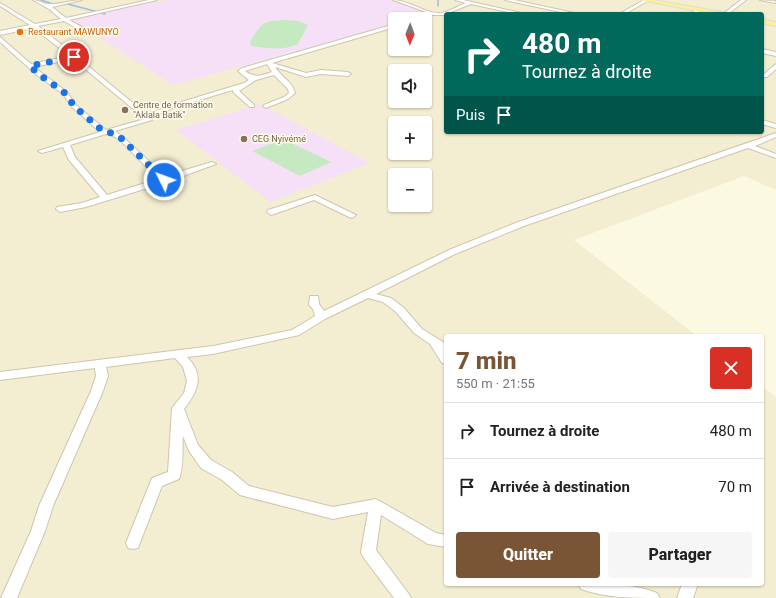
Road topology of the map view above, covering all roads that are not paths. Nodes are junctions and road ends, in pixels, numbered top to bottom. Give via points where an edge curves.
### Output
1 (35, 0) edge
2 (80, 0) edge
3 (130, 0) edge
4 (155, 0) edge
5 (391, 0) edge
6 (395, 0) edge
7 (456, 0) edge
8 (511, 0) edge
9 (646, 0) edge
10 (744, 0) edge
11 (762, 0) edge
12 (775, 2) dead end
13 (140, 3) junction
14 (470, 3) junction
15 (0, 4) edge
16 (47, 6) junction
17 (496, 8) junction
18 (699, 10) junction
19 (489, 11) dead end
20 (426, 12) edge
21 (448, 12) edge
22 (515, 12) edge
23 (568, 12) edge
24 (625, 12) edge
25 (696, 12) edge
26 (712, 12) edge
27 (727, 12) edge
28 (432, 14) edge
29 (444, 14) edge
30 (444, 15) edge
31 (66, 20) junction
32 (764, 21) edge
33 (776, 24) edge
34 (34, 26) junction
35 (388, 26) edge
36 (0, 33) edge
37 (89, 33) dead end
38 (0, 39) edge
39 (764, 51) edge
40 (776, 54) edge
41 (74, 57) junction
42 (270, 63) junction
43 (30, 66) junction
44 (776, 66) edge
45 (276, 74) junction
46 (348, 74) dead end
47 (306, 75) junction
48 (764, 76) edge
49 (250, 78) junction
50 (330, 78) dead end
51 (776, 78) edge
52 (242, 86) junction
53 (252, 106) dead end
54 (266, 106) dead end
55 (150, 119) dead end
56 (764, 123) edge
57 (776, 126) edge
58 (104, 132) junction
59 (776, 135) edge
60 (66, 144) junction
61 (748, 146) junction
62 (42, 151) dead end
63 (776, 156) edge
64 (212, 164) dead end
65 (164, 180) junction
66 (105, 198) junction
67 (60, 209) dead end
68 (271, 212) dead end
69 (352, 215) dead end
70 (367, 294) junction
71 (314, 298) dead end
72 (321, 317) junction
73 (431, 339) junction
74 (444, 348) edge
75 (177, 354) junction
76 (444, 357) edge
77 (100, 363) junction
78 (0, 376) edge
79 (178, 408) junction
80 (376, 505) junction
81 (444, 541) edge
82 (133, 542) dead end
83 (689, 586) edge
84 (595, 590) edge
85 (9, 598) edge
86 (403, 598) edge
87 (652, 598) edge
88 (685, 598) edge

1 - 16 street
2 - 16 street
3 - 13 street
4 - 13 street
5 - 20 street
6 - 30 street via 428,13
7 - 14 street
8 - 17 street
8 - 23 street
9 - 18 main road
9 - 24 street
10 - 27 street
11 - 12 street
13 - 31 street
14 - 17 street
14 - 21 street
15 - 34 street
16 - 31 street
17 - 19 street
17 - 22 street
18 - 25 street
18 - 26 main road
28 - 29 street
31 - 34 street
31 - 37 street
32 - 33 main road
34 - 36 street
34 - 41 street
35 - 42 street
38 - 43 street
39 - 40 street
41 - 43 street
41 - 52 street via 143,115 152,115 170,107
42 - 45 street
42 - 47 street
42 - 49 street via 242,70
43 - 58 street via 65,93 74,106
44 - 48 street
45 - 49 street
45 - 54 street via 291,88 292,93
46 - 47 street via 322,72
47 - 50 street
48 - 51 street
49 - 52 street via 253,81
52 - 53 street via 236,91
55 - 58 street
56 - 57 street
58 - 60 street
58 - 65 street via 113,133 121,138
59 - 61 street
60 - 62 street
60 - 66 street via 72,158
61 - 63 street
61 - 70 street via 521,224 452,252
64 - 65 street
65 - 66 street
66 - 67 street
68 - 69 street via 315,197
70 - 72 street
70 - 73 street via 387,300 400,310 418,331
71 - 72 street via 314,305
72 - 75 street via 295,333 214,350
73 - 74 street
73 - 76 street
75 - 77 street
75 - 79 street via 188,364 193,381 189,394
77 - 78 street
77 - 85 street via 102,376 97,391
79 - 80 street via 193,447 206,464 227,476 245,491 333,513
79 - 82 street via 174,475 157,482
80 - 81 street via 433,539
80 - 86 street via 368,552
83 - 88 street
84 - 87 street

